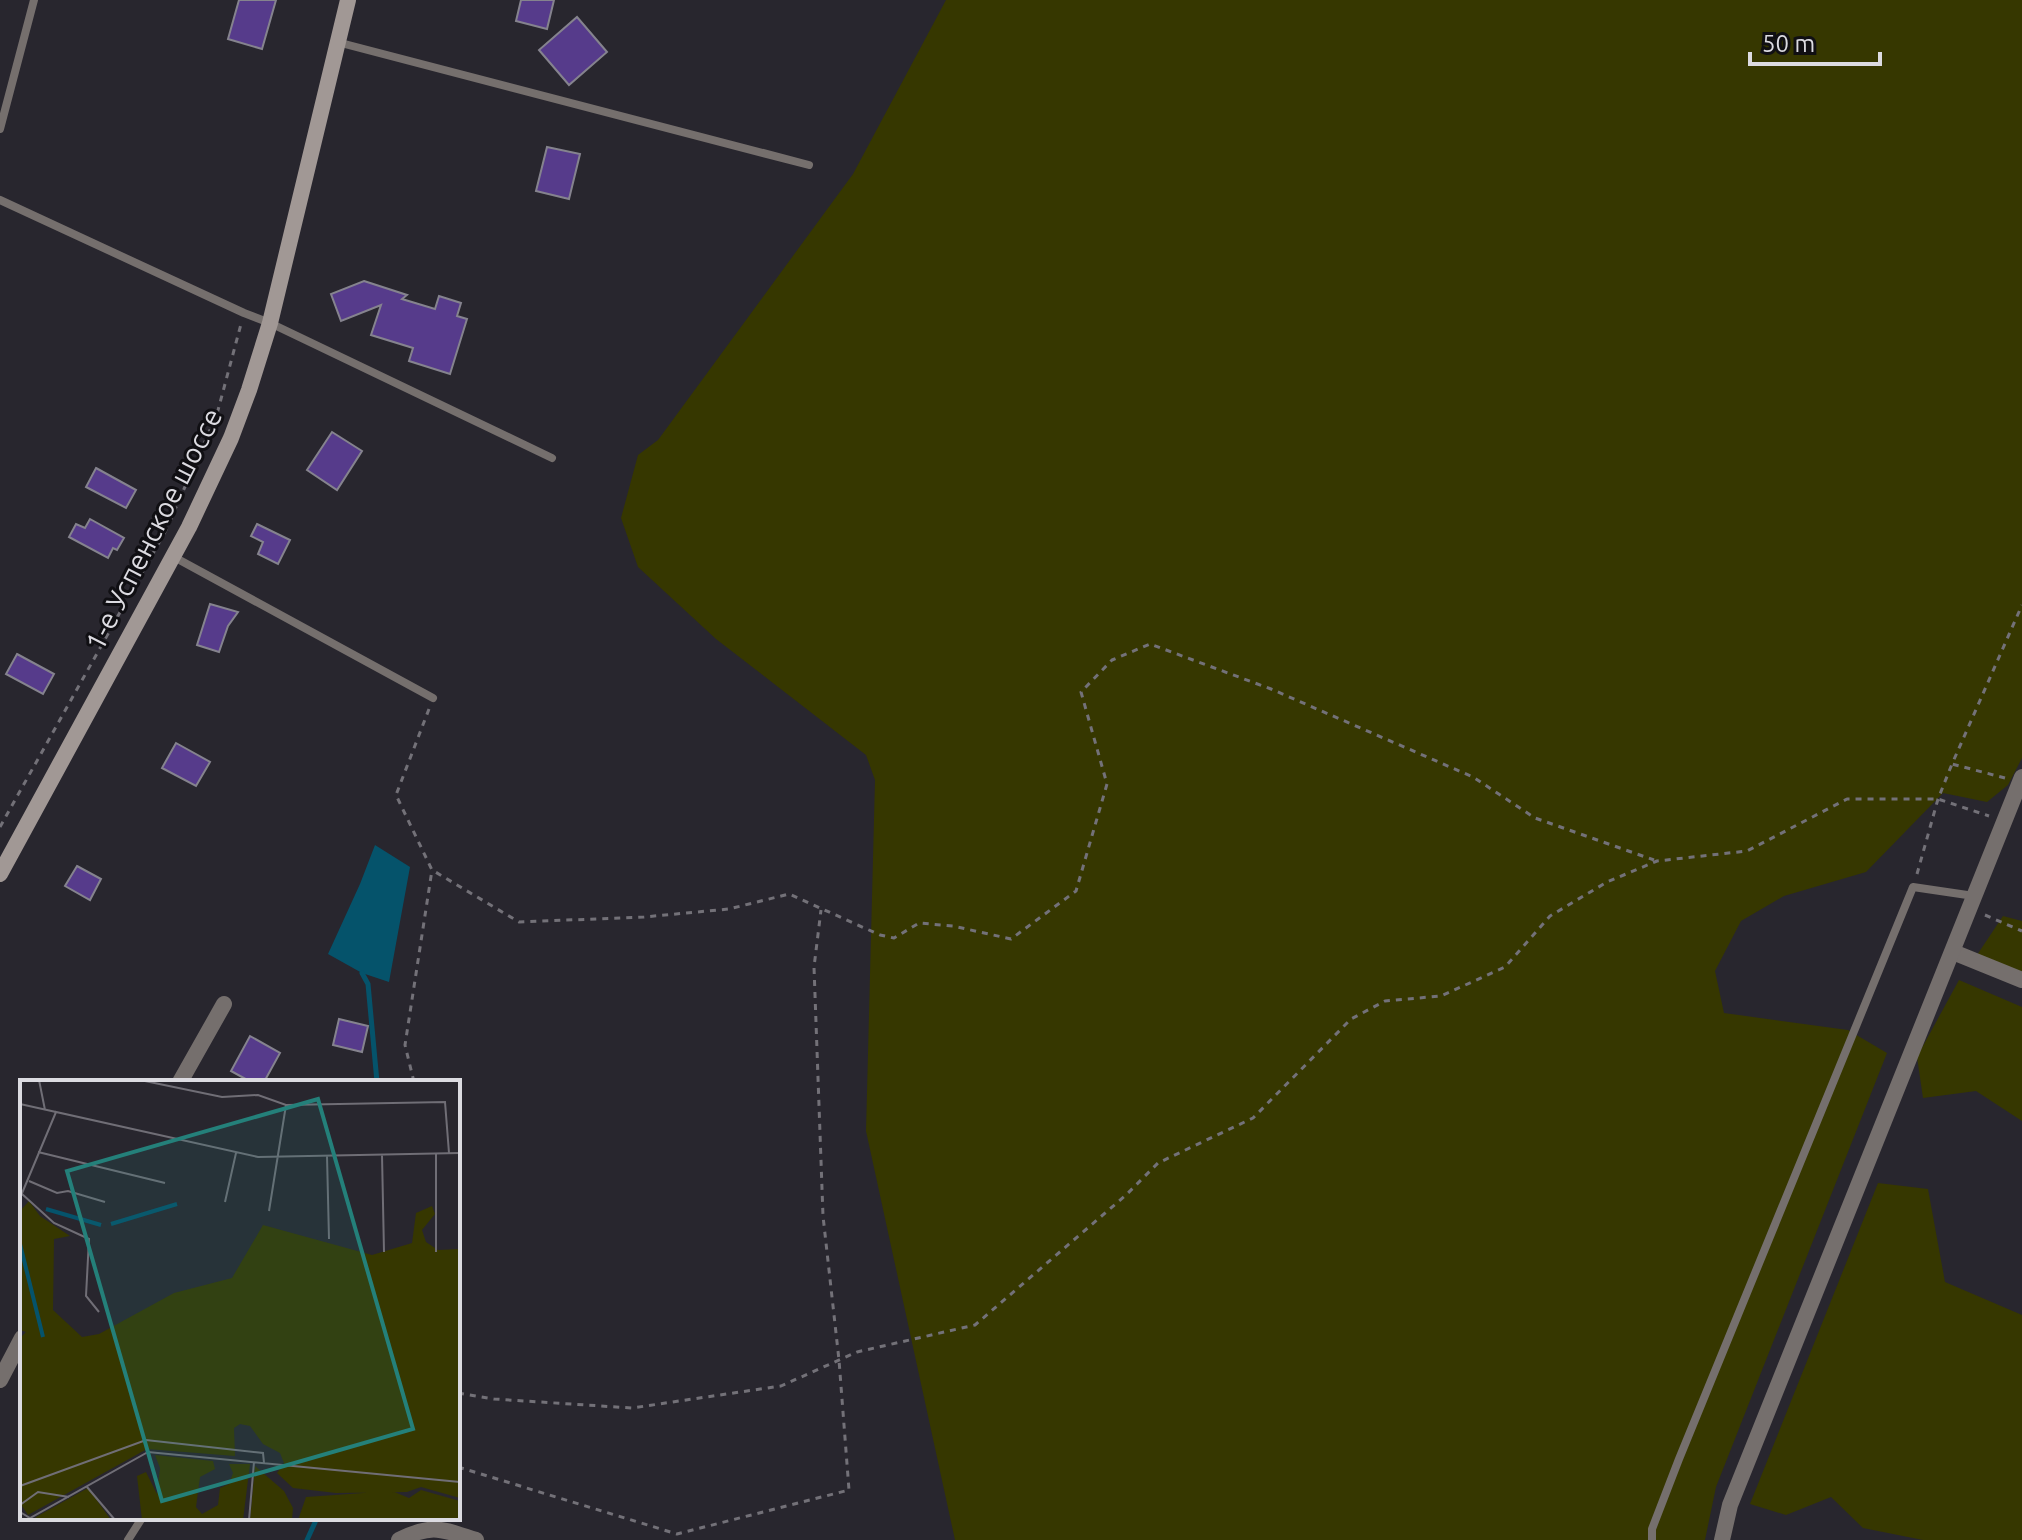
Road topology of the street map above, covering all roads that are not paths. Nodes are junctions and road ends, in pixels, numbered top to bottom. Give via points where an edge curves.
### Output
1 (34, 0) edge
2 (348, 0) edge
3 (337, 42) junction
4 (0, 129) edge
5 (809, 165) dead end
6 (0, 200) edge
7 (270, 323) junction
8 (552, 458) dead end
9 (173, 556) junction
10 (433, 698) road end
11 (2021, 780) edge
12 (0, 874) edge
13 (1973, 903) junction
14 (1953, 952) junction
15 (2022, 980) edge
16 (224, 1004) dead end
17 (181, 1080) edge
18 (20, 1342) edge
19 (0, 1380) edge
20 (141, 1520) edge
21 (128, 1540) edge
22 (399, 1540) edge
23 (476, 1540) edge
24 (1652, 1540) edge
25 (1722, 1540) edge

1 - 4 lane
2 - 3 main road, 1-е Успенское шоссе
3 - 5 lane
3 - 7 main road, 1-е Успенское шоссе
6 - 7 lane
7 - 8 lane
7 - 9 main road, 1-е Успенское шоссе via 231,438
9 - 10 lane
9 - 12 main road, 1-е Успенское шоссе
11 - 13 street
13 - 14 street
13 - 24 lane via 1913,887 1679,1459
14 - 15 street
14 - 25 street via 1730,1505
16 - 17 street
18 - 19 street
20 - 21 lane
22 - 23 street via 421,1529 441,1529

